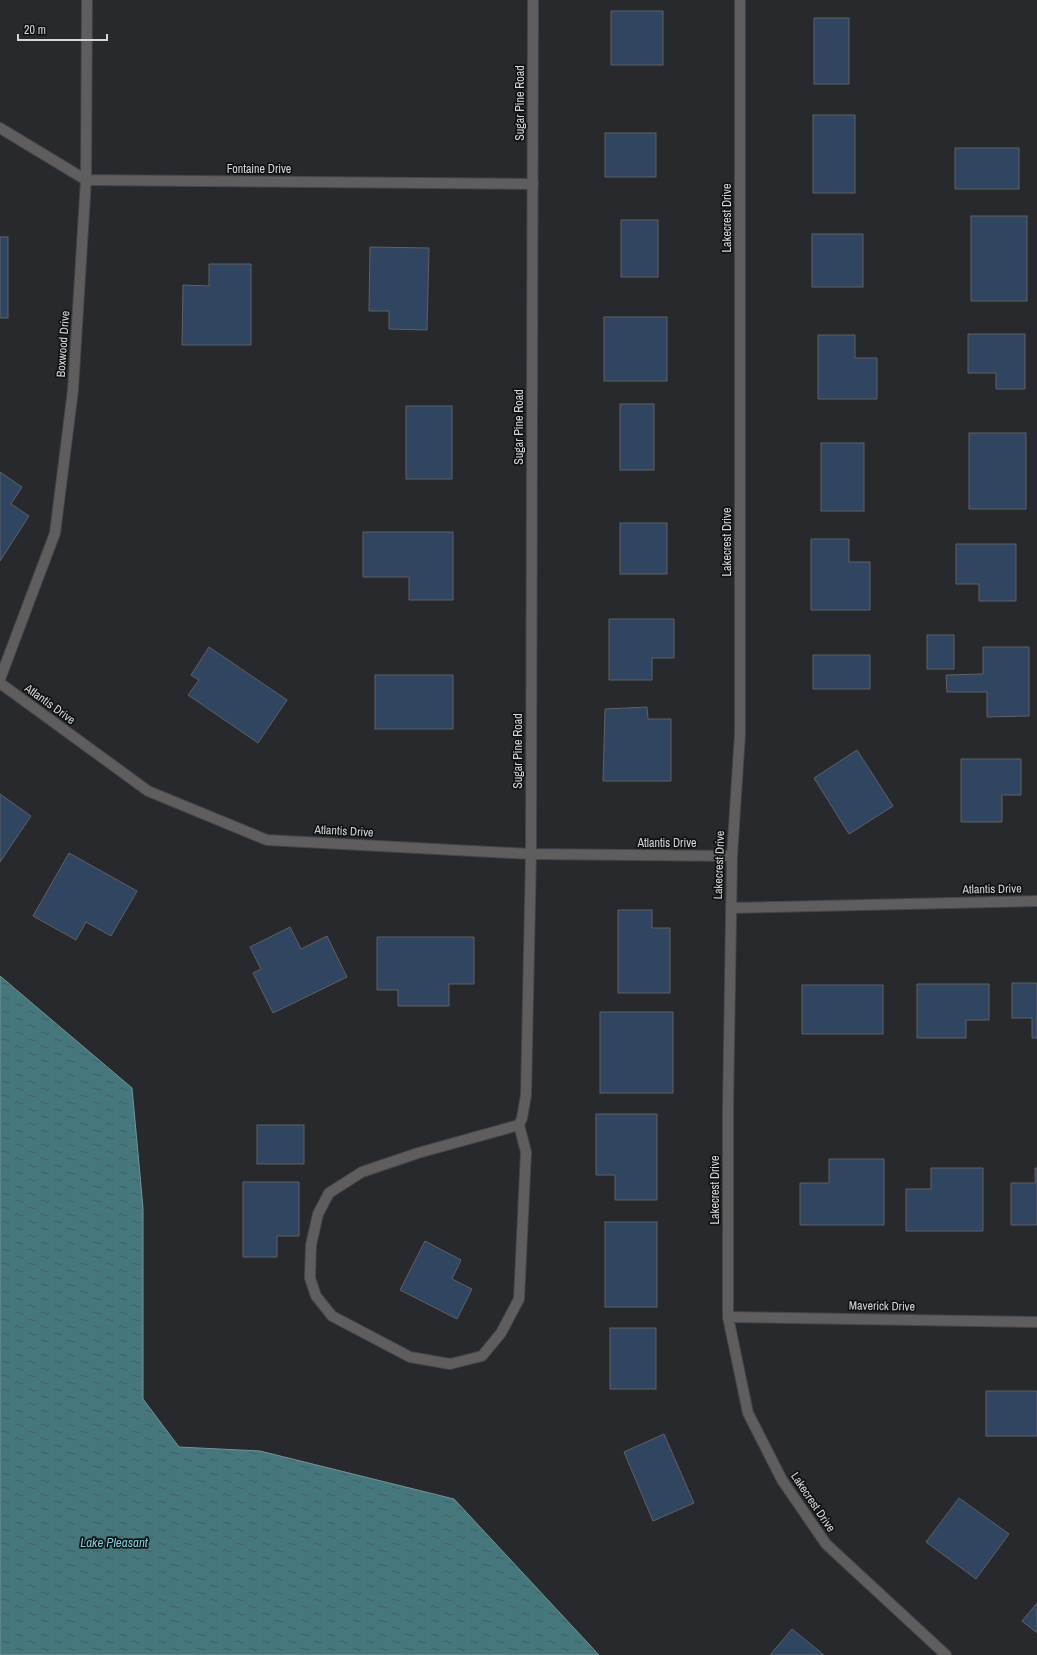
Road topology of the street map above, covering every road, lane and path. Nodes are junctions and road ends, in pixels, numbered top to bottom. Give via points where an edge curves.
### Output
1 (87, 0) edge
2 (533, 0) edge
3 (740, 0) edge
4 (0, 128) edge
5 (86, 180) junction
6 (533, 184) junction
7 (0, 679) edge
8 (0, 683) edge
9 (531, 854) junction
10 (732, 856) junction
11 (1037, 901) edge
12 (731, 908) junction
13 (519, 1125) junction
14 (728, 1317) junction
15 (1037, 1322) edge
16 (946, 1655) edge

1 - 5 street, Boxwood Drive
2 - 6 street, Sugar Pine Road
3 - 10 street, Lakecrest Drive via 740,734
4 - 5 street
5 - 6 street, Fontaine Drive
5 - 7 street, Boxwood Drive via 73,390 55,533
6 - 9 street, Sugar Pine Road
8 - 9 street, Atlantis Drive via 148,791 267,840
9 - 10 street, Atlantis Drive
9 - 13 street, Sugar Pine Road via 526,1095
10 - 12 street, Lakecrest Drive
11 - 12 street, Atlantis Drive
12 - 14 street, Lakecrest Drive
13 - 13 street via 418,1153 362,1172 329,1193 318,1214 311,1244 310,1278 316,1296 332,1316 410,1357 450,1364 482,1356 501,1333 519,1299 526,1152
14 - 15 street, Maverick Drive
14 - 16 street, Lakecrest Drive via 748,1413 782,1480 826,1544

